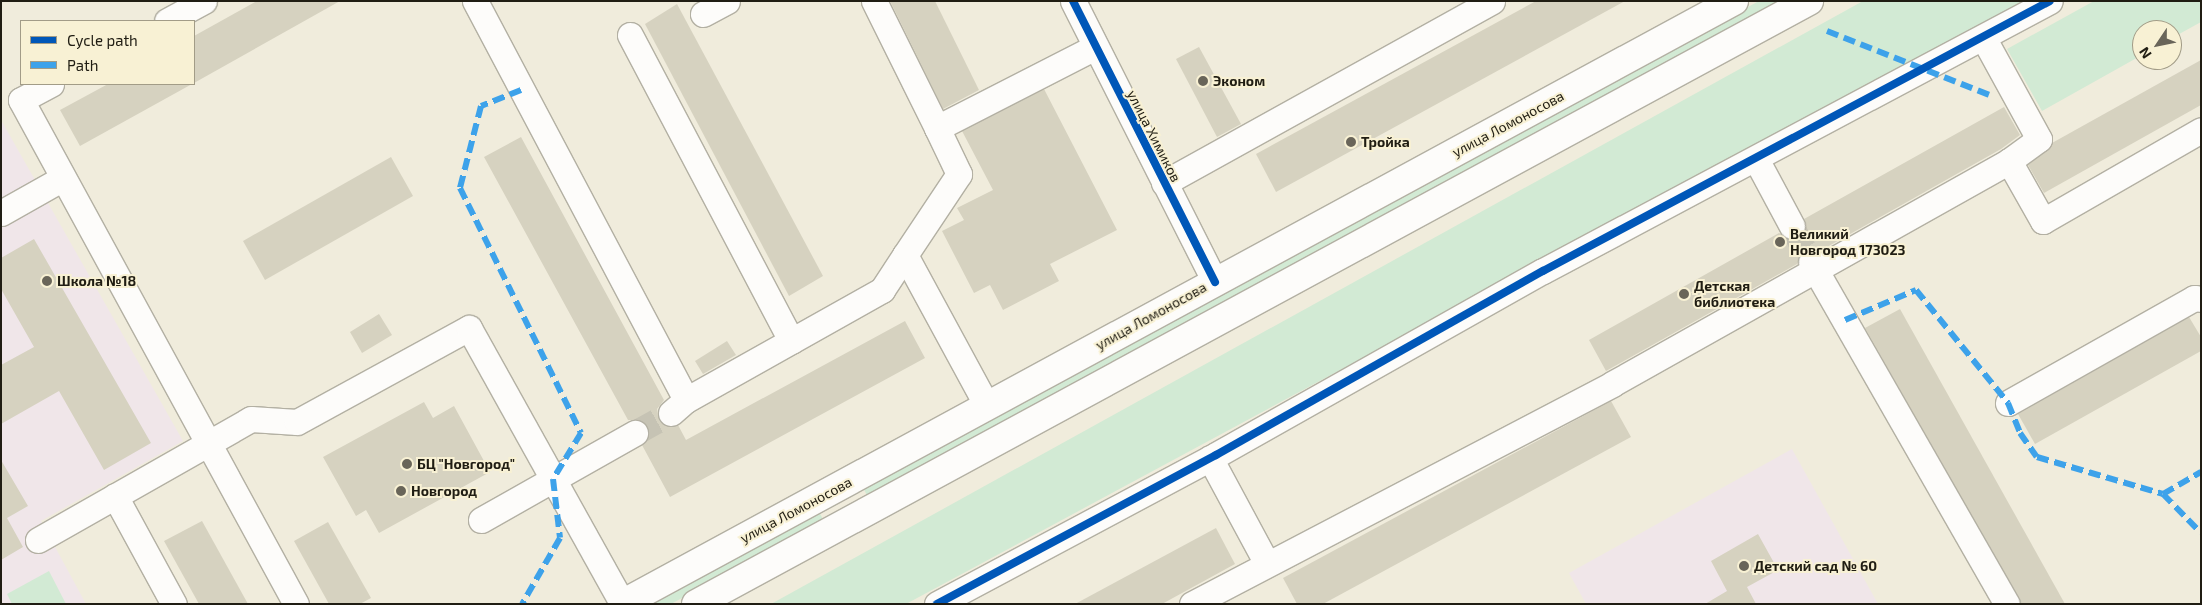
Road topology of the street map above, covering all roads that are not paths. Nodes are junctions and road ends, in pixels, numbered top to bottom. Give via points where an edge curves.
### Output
1 (204, 1) edge
2 (475, 1) edge
3 (727, 1) edge
4 (874, 1) edge
5 (1073, 1) edge
6 (1492, 1) edge
7 (1734, 1) edge
8 (1809, 1) edge
9 (2050, 1) edge
10 (703, 14) dead end
11 (169, 20) edge
12 (630, 35) dead end
13 (1983, 37) junction
14 (1095, 47) junction
15 (49, 85) edge
16 (937, 128) junction
17 (2201, 130) edge
18 (1756, 159) junction
19 (2010, 162) junction
20 (63, 178) junction
21 (1164, 183) junction
22 (1, 213) edge
23 (1792, 226) tunnel mouth
24 (905, 255) junction
25 (1814, 268) junction
26 (1215, 282) junction
27 (2201, 299) edge
28 (791, 341) junction
29 (2008, 403) dead end
30 (987, 406) junction
31 (635, 433) tunnel mouth
32 (210, 443) junction
33 (1210, 458) junction
34 (553, 479) junction
35 (835, 488) junction
36 (115, 496) junction
37 (481, 520) dead end
38 (852, 520) junction
39 (38, 540) dead end
40 (1266, 562) junction
41 (174, 604) edge
42 (296, 604) edge
43 (622, 604) edge
44 (696, 604) edge
45 (937, 604) edge
46 (1192, 604) edge
47 (2007, 604) edge

1 - 11 street
2 - 28 street via 679,406
3 - 10 street
4 - 16 street
5 - 14 street, улица Химиков
6 - 21 street
7 - 26 main road, улица Ломоносова
8 - 38 main road
9 - 13 street
12 - 28 street
13 - 18 street
13 - 19 street via 2039,139
14 - 16 street
14 - 21 street, улица Химиков
15 - 20 street via 20,100
16 - 24 street via 959,174
17 - 19 street via 2043,221
18 - 23 street
18 - 33 street via 1544,271
19 - 25 street
20 - 22 street
20 - 32 street
21 - 26 street, улица Химиков
24 - 28 street via 882,290
24 - 30 street
25 - 40 street
25 - 47 street
26 - 30 main road, улица Ломоносова
27 - 29 street via 2194,298
30 - 35 main road, улица Ломоносова
31 - 34 street
32 - 34 street via 251,419 297,422 469,328
32 - 36 street
32 - 42 street
33 - 40 street
33 - 45 street
34 - 37 street
34 - 43 street
35 - 38 main road
35 - 43 main road, улица Ломоносова
36 - 39 street
36 - 41 street
38 - 44 main road
40 - 46 street

